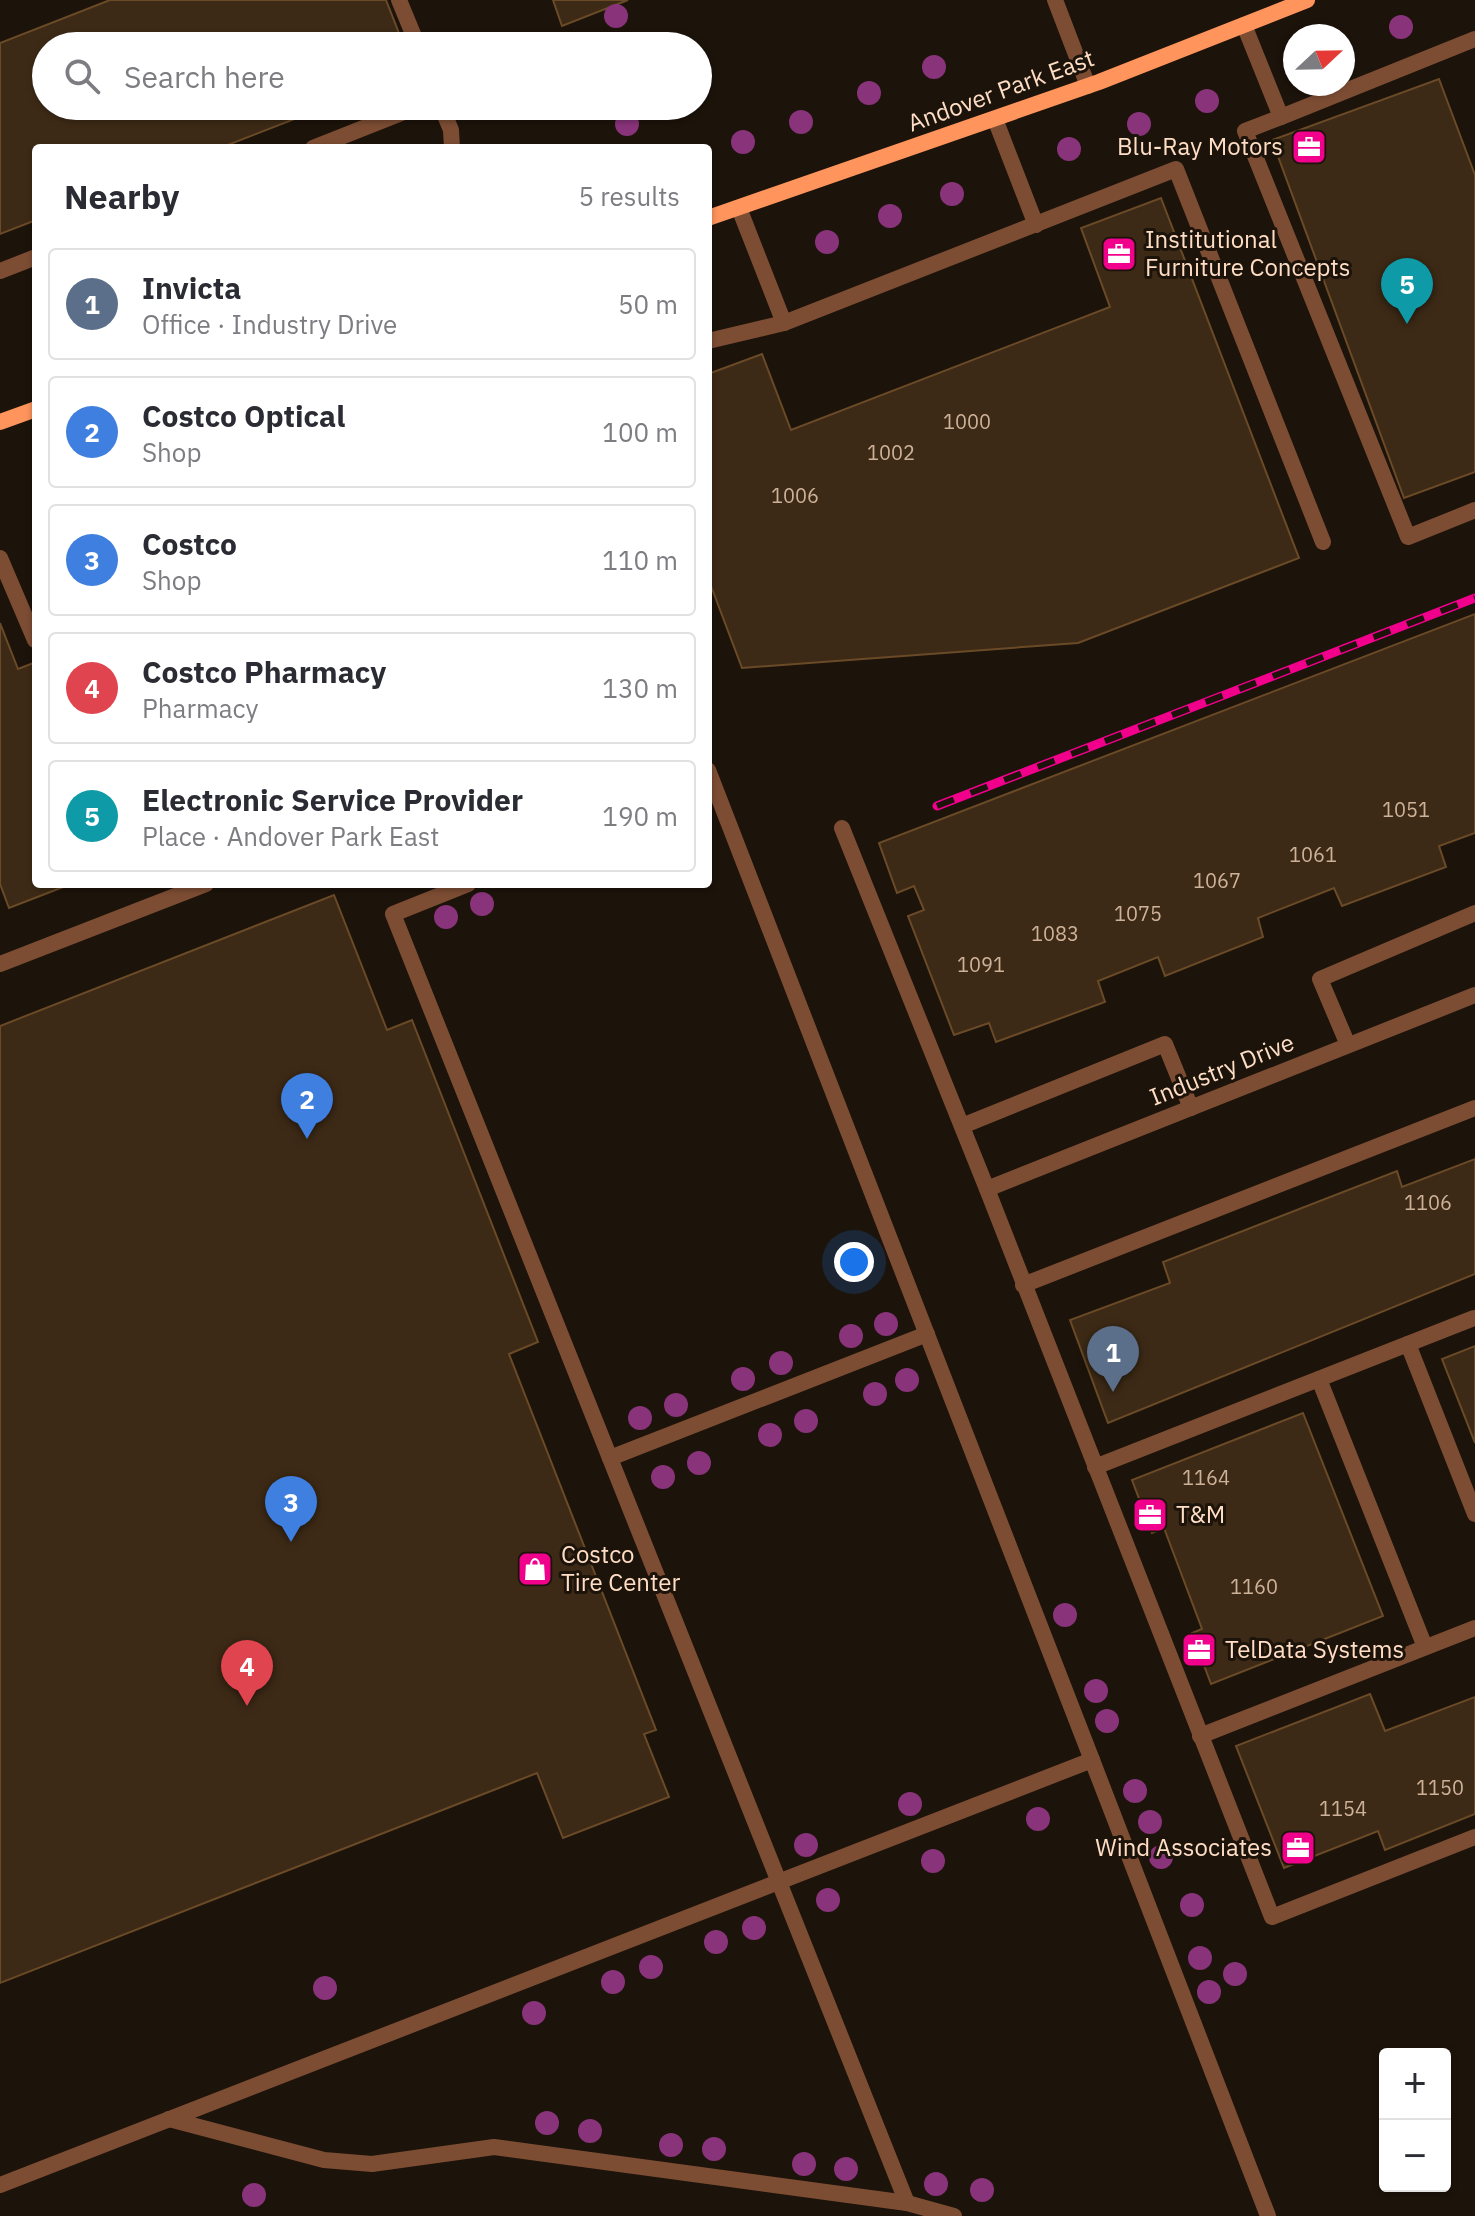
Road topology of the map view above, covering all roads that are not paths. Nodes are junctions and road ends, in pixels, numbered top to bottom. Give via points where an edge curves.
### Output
1 (399, 0) edge
2 (1055, 0) edge
3 (1307, 0) edge
4 (1244, 25) junction
5 (412, 32) edge
6 (1475, 39) edge
7 (1088, 86) junction
8 (1281, 117) junction
9 (995, 119) junction
10 (384, 120) edge
11 (447, 120) edge
12 (323, 144) edge
13 (452, 144) edge
14 (739, 208) junction
15 (712, 217) edge
16 (1036, 225) junction
17 (32, 259) edge
18 (0, 271) edge
19 (784, 323) junction
20 (712, 340) edge
21 (32, 410) edge
22 (0, 422) edge
23 (1475, 510) edge
24 (1323, 542) dead end
25 (0, 558) edge
26 (32, 633) edge
27 (712, 786) edge
28 (842, 828) dead end
29 (196, 888) edge
30 (458, 888) edge
31 (1475, 913) edge
32 (0, 964) edge
33 (1475, 995) edge
34 (1348, 1045) junction
35 (1191, 1108) junction
36 (1475, 1108) edge
37 (962, 1126) junction
38 (987, 1189) junction
39 (1023, 1285) junction
40 (1474, 1318) edge
41 (927, 1334) junction
42 (1408, 1344) junction
43 (1319, 1379) junction
44 (610, 1458) junction
45 (1095, 1467) junction
46 (1475, 1514) edge
47 (1475, 1628) edge
48 (1425, 1647) junction
49 (1200, 1736) junction
50 (1092, 1760) junction
51 (1475, 1837) edge
52 (779, 1881) junction
53 (169, 2119) junction
54 (0, 2185) edge
55 (907, 2203) junction
56 (954, 2216) edge
57 (1268, 2216) edge

1 - 5 street
2 - 7 street
3 - 4 street, Andover Park East
4 - 7 street, Andover Park East
4 - 8 street
6 - 8 street
7 - 9 street, Andover Park East
8 - 23 street via 1245,131 1408,537
9 - 14 street, Andover Park East
9 - 16 street
10 - 12 street
11 - 13 street
14 - 15 street, Andover Park East
14 - 19 street
16 - 19 street
16 - 24 street via 1176,169
17 - 18 street
19 - 20 street
21 - 22 street
25 - 26 street
27 - 41 street
28 - 37 street
29 - 32 street
30 - 44 street via 393,914
31 - 34 street via 1320,979
33 - 34 street, Industry Drive
34 - 35 street, Industry Drive
35 - 37 street via 1165,1044
35 - 38 street, Industry Drive
36 - 39 street
37 - 38 street
38 - 39 street
39 - 45 street
40 - 42 street
41 - 44 street
41 - 50 street
42 - 43 street
42 - 46 street
43 - 45 street
43 - 48 street
44 - 52 street
45 - 49 street
47 - 48 street
48 - 49 street
49 - 51 street via 1272,1917
50 - 52 street
50 - 57 street
52 - 53 street
52 - 55 street
53 - 54 street
53 - 55 street via 324,2160 372,2164 494,2147
55 - 56 street

